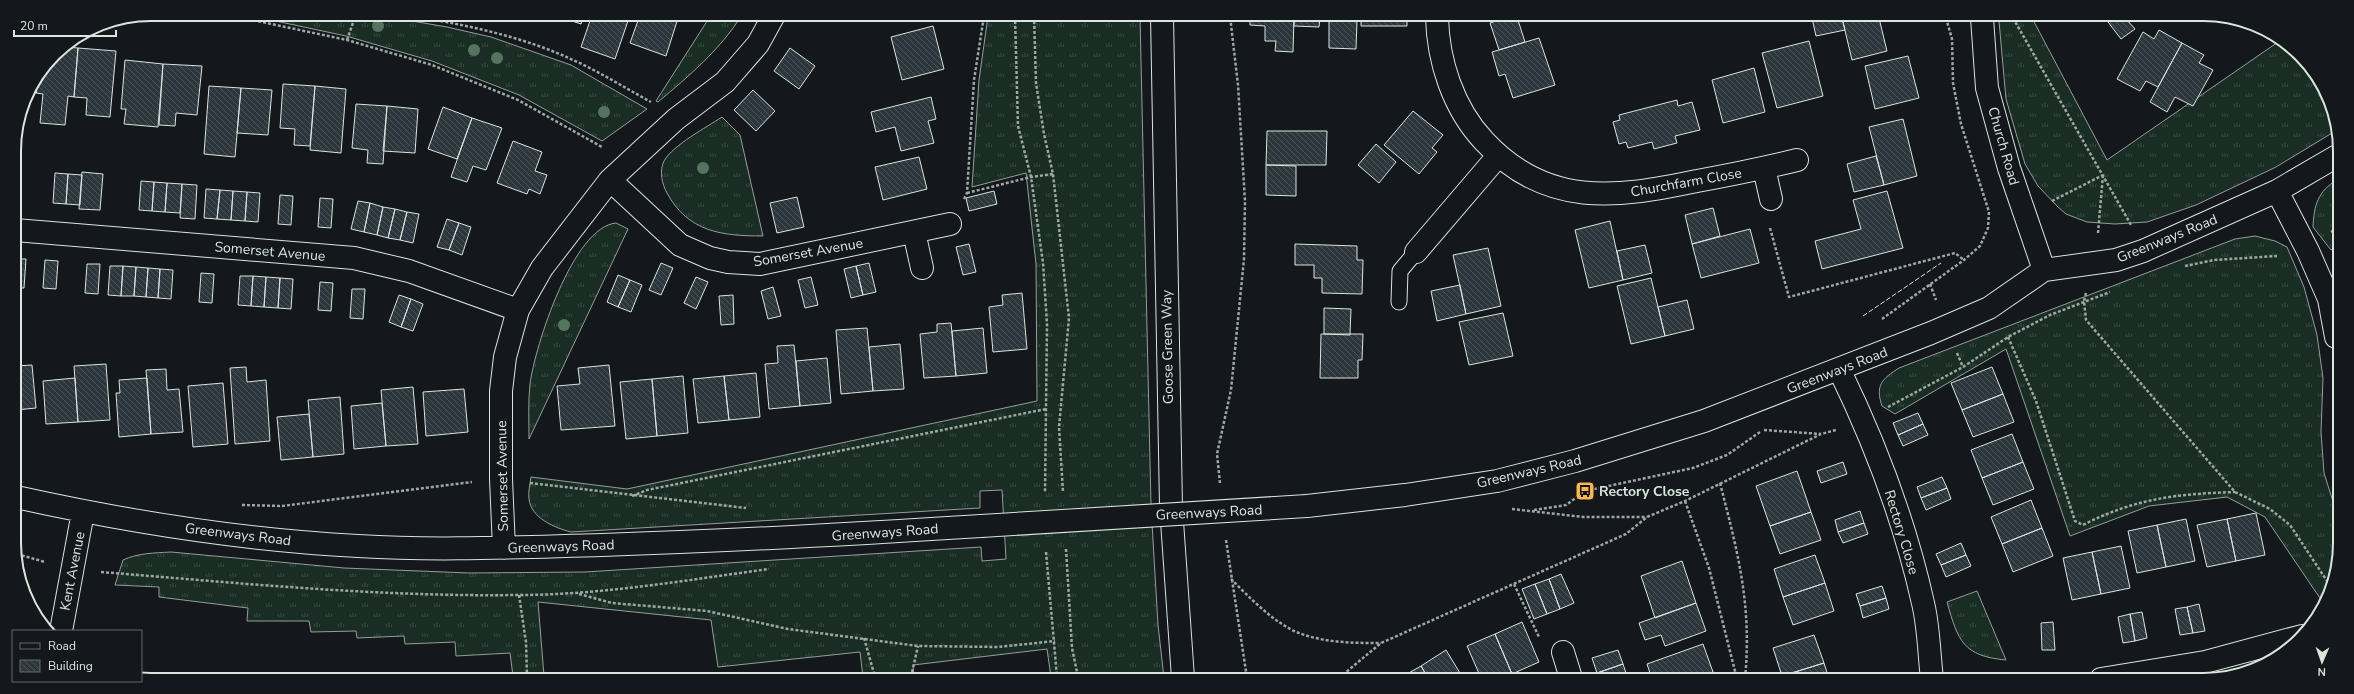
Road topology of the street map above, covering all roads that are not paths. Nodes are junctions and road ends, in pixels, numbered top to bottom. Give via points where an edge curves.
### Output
1 (771, 21) edge
2 (1162, 21) edge
3 (1437, 21) edge
4 (1982, 21) edge
5 (1498, 156) junction
6 (2333, 158) edge
7 (1797, 160) dead end
8 (1764, 168) junction
9 (610, 180) junction
10 (2277, 191) junction
11 (1771, 199) road end
12 (950, 224) road end
13 (21, 230) edge
14 (914, 232) junction
15 (1416, 252) joint
16 (922, 268) dead end
17 (2044, 270) junction
18 (1399, 302) dead end
19 (518, 310) junction
20 (2333, 321) edge
21 (1839, 369) junction
22 (21, 498) edge
23 (83, 512) junction
24 (504, 548) junction
25 (61, 630) edge
26 (2291, 639) edge
27 (1563, 652) road end
28 (1183, 673) edge
29 (1569, 673) edge
30 (1931, 673) edge
31 (2141, 673) edge

1 - 9 street, Somerset Avenue via 758,44 725,82 676,119
2 - 28 street, Goose Green Way via 1171,507
3 - 5 street, Churchfarm Close via 1444,68 1460,106 1474,130
4 - 17 street, Church Road via 1987,88 2009,168
5 - 8 street, Churchfarm Close via 1523,174 1577,193 1647,191
5 - 15 street
6 - 10 street, Greenways Road
7 - 8 street, Churchfarm Close
8 - 11 street
9 - 14 street, Somerset Avenue via 680,245 710,258 728,262 760,264
9 - 19 street, Somerset Avenue via 542,268
10 - 17 street, Greenways Road via 2143,251 2116,260
10 - 20 street via 2329,299
12 - 14 street, Somerset Avenue
13 - 19 street, Somerset Avenue via 354,258 409,270
14 - 16 street
15 - 18 lane via 1400,271
17 - 21 street, Greenways Road via 1988,308
19 - 24 street, Somerset Avenue via 505,357 501,391
21 - 24 street, Greenways Road, bridge via 1704,421 1575,461 1497,481 1405,495 1307,506 779,540
21 - 30 street, Rectory Close via 1863,421 1901,520 1924,605
22 - 23 street, Greenways Road
23 - 24 street, Greenways Road via 232,536 359,546
23 - 25 street, Kent Avenue
26 - 31 street via 2205,662
27 - 29 street

